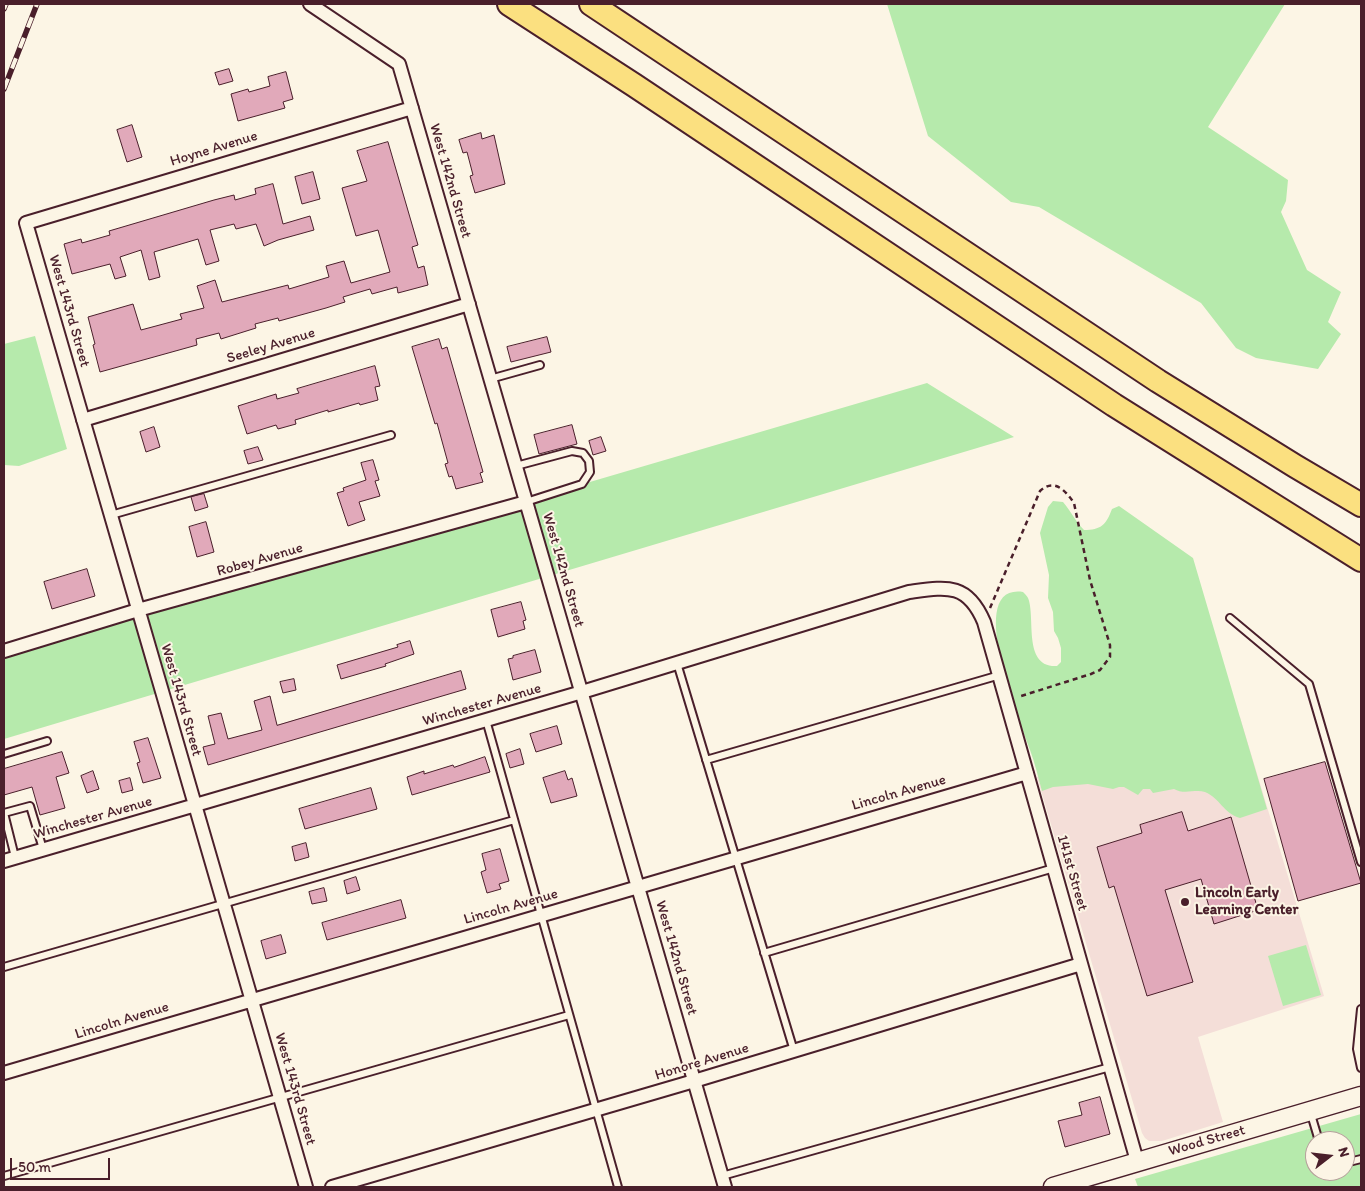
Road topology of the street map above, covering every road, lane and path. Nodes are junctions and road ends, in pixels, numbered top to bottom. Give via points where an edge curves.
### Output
1 (310, 4) edge
2 (509, 4) edge
3 (591, 4) edge
4 (412, 108) junction
5 (26, 222) joint
6 (469, 304) junction
7 (540, 365) dead end
8 (490, 379) junction
9 (83, 420) junction
10 (391, 435) dead end
11 (516, 466) junction
12 (526, 502) junction
13 (1361, 505) edge
14 (111, 514) junction
15 (1361, 560) edge
16 (968, 597) joint
17 (138, 610) junction
18 (1230, 618) dead end
19 (984, 622) junction
20 (4, 651) edge
21 (677, 663) junction
22 (1000, 675) junction
23 (582, 692) junction
24 (1007, 701) junction
25 (486, 720) junction
26 (47, 742) dead end
27 (4, 754) edge
28 (706, 760) junction
29 (1027, 773) junction
30 (195, 806) junction
31 (4, 813) edge
32 (514, 820) junction
33 (43, 849) junction
34 (736, 858) junction
35 (10, 859) edge
36 (1361, 862) edge
37 (1054, 868) junction
38 (638, 887) junction
39 (224, 904) junction
40 (541, 915) junction
41 (764, 953) junction
42 (1081, 964) junction
43 (4, 967) edge
44 (252, 999) junction
45 (1361, 1009) edge
46 (569, 1015) junction
47 (794, 1051) junction
48 (1110, 1067) junction
49 (1361, 1068) edge
50 (4, 1073) edge
51 (694, 1081) junction
52 (1361, 1096) edge
53 (280, 1097) junction
54 (596, 1110) junction
55 (1310, 1111) junction
56 (1316, 1131) edge
57 (1137, 1161) junction
58 (4, 1176) edge
59 (724, 1182) edge
60 (1058, 1186) edge
61 (306, 1187) edge
62 (332, 1187) edge
63 (618, 1187) edge

1 - 4 street, West 142nd Street via 399,64
2 - 15 highway via 1114,405
3 - 13 highway via 1158,381
4 - 5 street, Hoyne Avenue
4 - 6 street, West 142nd Street
5 - 9 street, West 143rd Street
6 - 8 street, West 142nd Street
6 - 9 street, Seeley Avenue
7 - 8 lane
8 - 11 street, West 142nd Street
9 - 14 street, West 143rd Street
10 - 14 lane
11 - 12 street, West 142nd Street
11 - 12 lane via 572,451 583,453 589,461 590,472 582,484
12 - 17 street, Robey Avenue
12 - 23 street, West 142nd Street
14 - 17 street, West 143rd Street
16 - 19 street, 141st Street
16 - 21 street, Winchester Avenue via 949,589 909,592
17 - 20 street, Robey Avenue
17 - 30 street, West 143rd Street
18 - 36 lane via 1309,684
19 - 22 street, 141st Street
19 - 24 path via 1040,491 1045,486 1058,487 1074,503 1090,580 1110,645 1110,657 1100,670
21 - 23 street, Winchester Avenue
21 - 28 lane
22 - 24 street, 141st Street
22 - 28 lane
23 - 25 street, Winchester Avenue
23 - 38 street, West 142nd Street
24 - 29 street, 141st Street
25 - 30 street, Winchester Avenue
25 - 32 lane
26 - 27 lane
28 - 34 lane
29 - 34 street, Lincoln Avenue
29 - 37 street, 141st Street
30 - 33 street, Winchester Avenue
30 - 39 street, West 143rd Street
31 - 33 lane via 30,806
31 - 35 lane
32 - 39 lane
32 - 40 lane
33 - 35 street, Winchester Avenue
34 - 38 street, Lincoln Avenue
34 - 41 lane
37 - 41 lane
37 - 42 street, 141st Street
38 - 40 street, Lincoln Avenue
38 - 51 street, West 142nd Street
39 - 43 lane
39 - 44 street, West 143rd Street
40 - 44 street, Lincoln Avenue
40 - 46 lane
41 - 47 lane
42 - 47 street, Honore Avenue
42 - 48 street, 141st Street
44 - 50 street, Lincoln Avenue
44 - 53 street, West 143rd Street
45 - 49 lane via 1357,1049
46 - 53 lane
46 - 54 lane
47 - 51 street, Honore Avenue
48 - 57 street, 141st Street
48 - 59 lane
51 - 54 street, Honore Avenue
51 - 59 street, West 142nd Street
52 - 55 main road, Wood Street
53 - 58 lane
53 - 61 street, West 143rd Street
54 - 62 street, Honore Avenue
54 - 63 lane
55 - 56 lane
55 - 57 main road, Wood Street
57 - 60 main road, Wood Street

